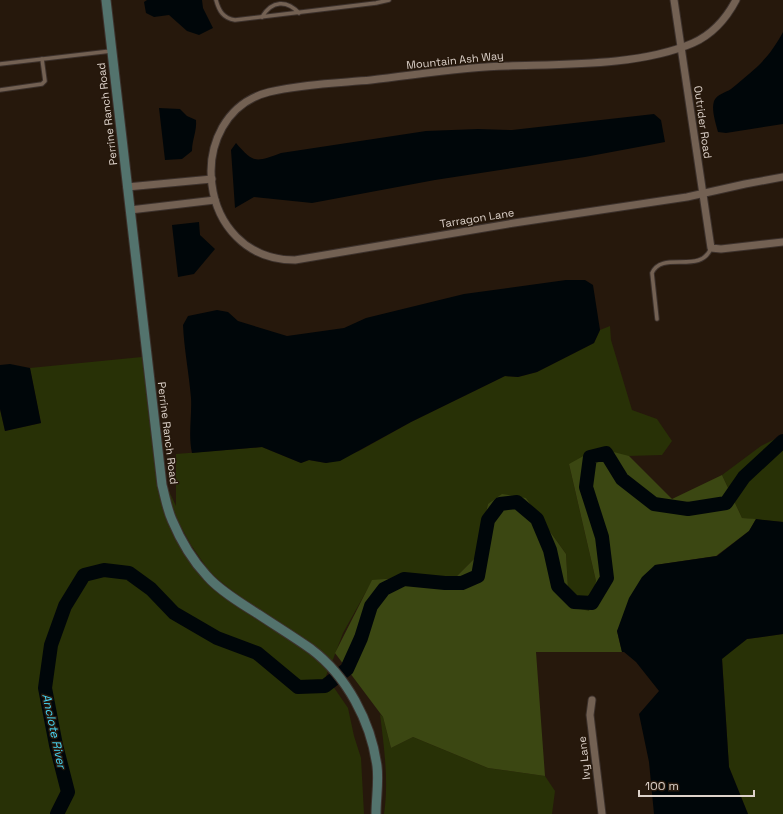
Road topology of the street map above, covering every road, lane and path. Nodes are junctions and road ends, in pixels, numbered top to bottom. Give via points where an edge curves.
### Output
1 (106, 0) edge
2 (216, 0) edge
3 (389, 0) edge
4 (674, 0) edge
5 (736, 0) edge
6 (299, 12) junction
7 (262, 17) junction
8 (681, 48) junction
9 (112, 50) junction
10 (42, 59) junction
11 (0, 64) edge
12 (0, 90) edge
13 (783, 177) edge
14 (212, 179) junction
15 (127, 187) junction
16 (212, 188) joint
17 (702, 193) junction
18 (215, 200) junction
19 (130, 210) junction
20 (783, 242) edge
21 (711, 248) junction
22 (657, 319) dead end
23 (592, 700) dead end
24 (376, 812) edge
25 (602, 814) edge

1 - 9 street, Perrine Ranch Road
2 - 7 lane via 223,15 229,19
3 - 6 lane
4 - 8 street, Outrider Road
5 - 8 street, Mountain Ash Way via 726,19 708,34
6 - 7 lane
6 - 7 lane via 291,4 282,2 267,8
8 - 14 street, Mountain Ash Way via 592,63 505,66 268,92 246,102 223,126 214,149
8 - 17 street, Outrider Road
9 - 10 lane
9 - 15 street, Perrine Ranch Road
10 - 11 lane
10 - 12 lane via 45,81 42,84
13 - 17 street, Tarragon Lane
14 - 15 street
14 - 16 street, Mountain Ash Way
15 - 19 street, Perrine Ranch Road
16 - 18 street, Tarragon Lane
17 - 18 street, Tarragon Lane via 294,260 279,260 244,246 228,229
17 - 21 street, Outrider Road
18 - 19 street
19 - 24 street, Perrine Ranch Road via 162,485 172,519 207,577 312,650 352,695 371,738 377,765
20 - 21 street
21 - 22 lane via 703,260 662,264 654,268 652,273
23 - 25 street, Ivy Lane via 590,715

